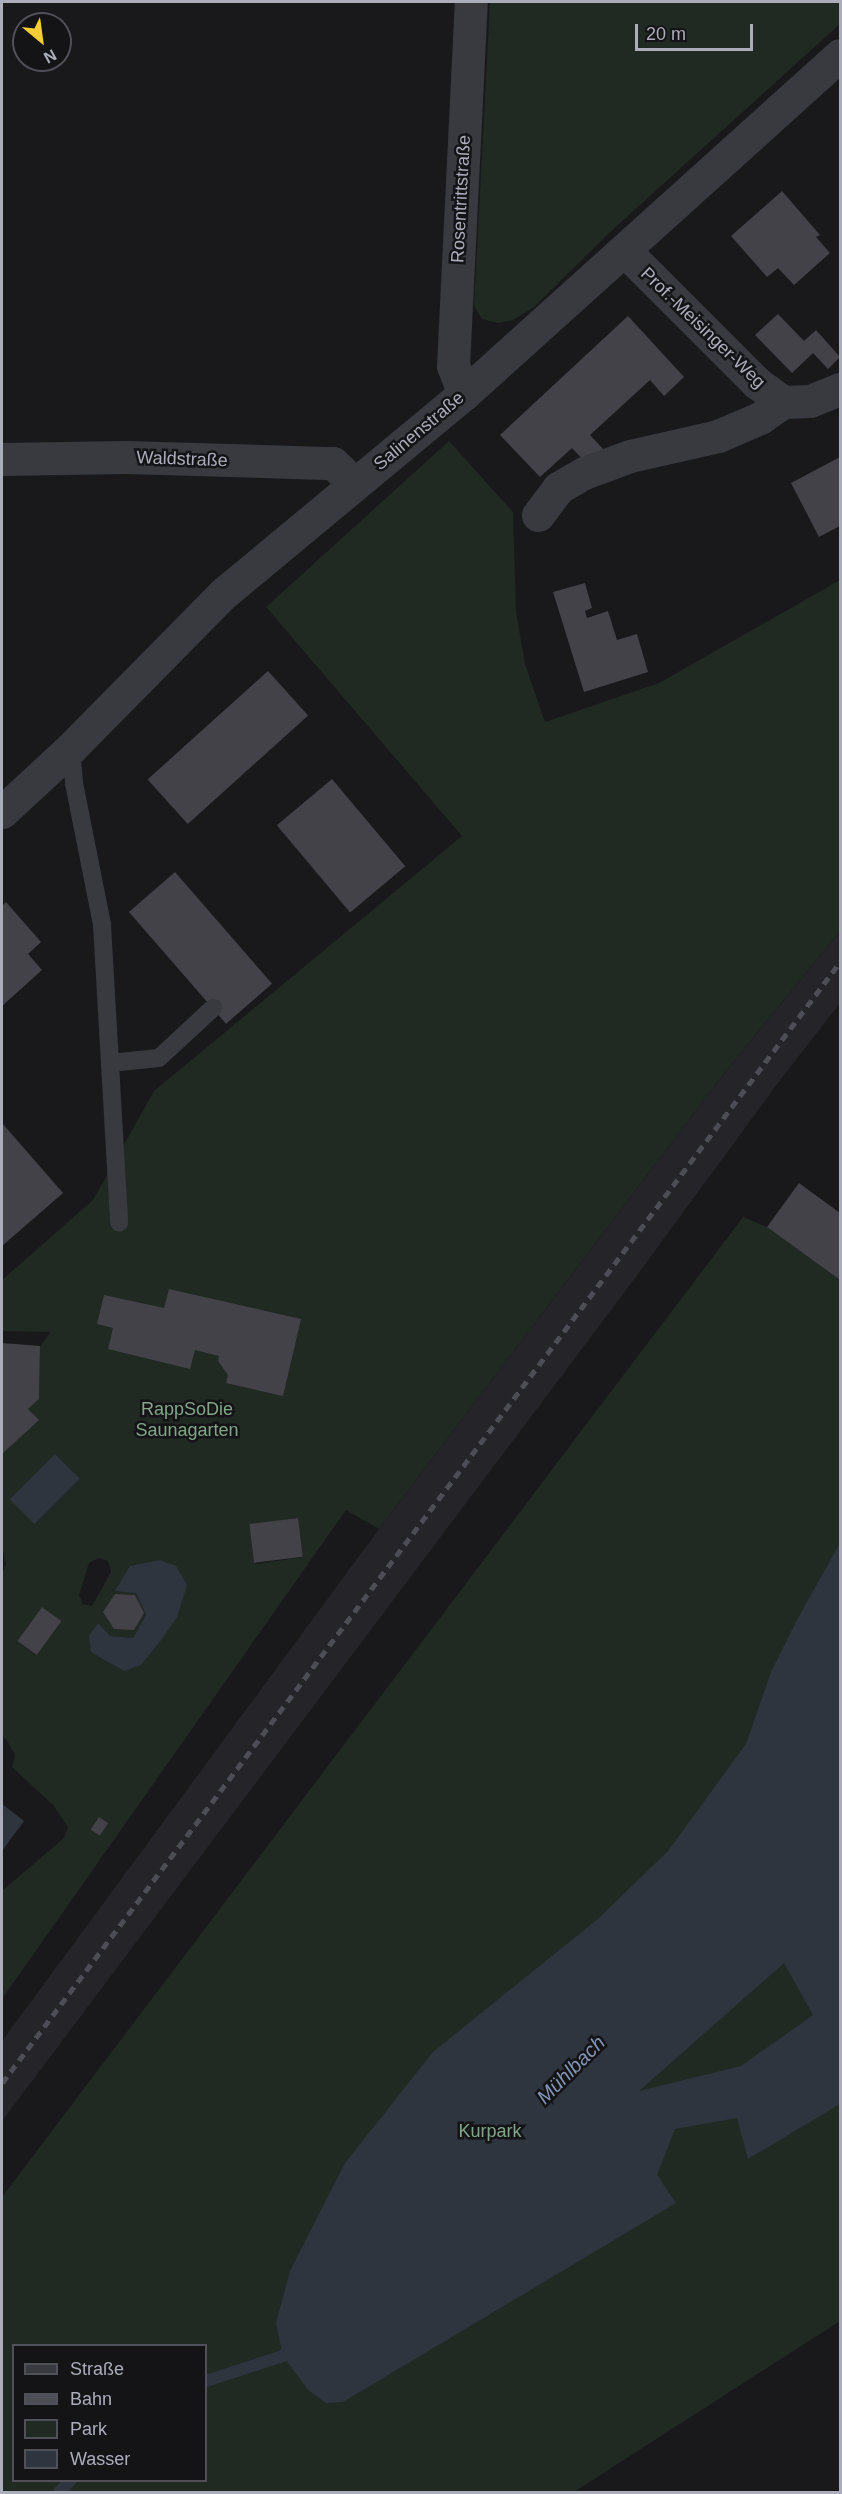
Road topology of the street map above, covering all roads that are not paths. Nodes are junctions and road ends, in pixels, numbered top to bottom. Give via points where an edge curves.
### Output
1 (471, 2) edge
2 (840, 55) edge
3 (626, 251) junction
4 (840, 389) edge
5 (464, 394) junction
6 (783, 402) junction
7 (2, 459) edge
8 (355, 484) junction
9 (538, 515) dead end
10 (71, 748) junction
11 (2, 812) edge
12 (213, 1008) dead end
13 (110, 1063) junction
14 (118, 1223) dead end

1 - 5 street, Rosentrittstraße via 453,366
2 - 3 street, Salinenstraße
3 - 5 street, Salinenstraße
3 - 6 street, Prof.-Meisinger-Weg via 757,383
4 - 6 street, Prof.-Meisinger-Weg via 810,401
5 - 8 street, Salinenstraße
6 - 9 street, Prof.-Meisinger-Weg via 760,418 718,436 630,456 584,473 558,488
7 - 8 street, Waldstraße via 126,457 333,463
8 - 10 street, Salinenstraße via 224,593
10 - 11 street, Salinenstraße
10 - 13 lane via 74,783 102,925
12 - 13 lane via 159,1058
13 - 14 lane

